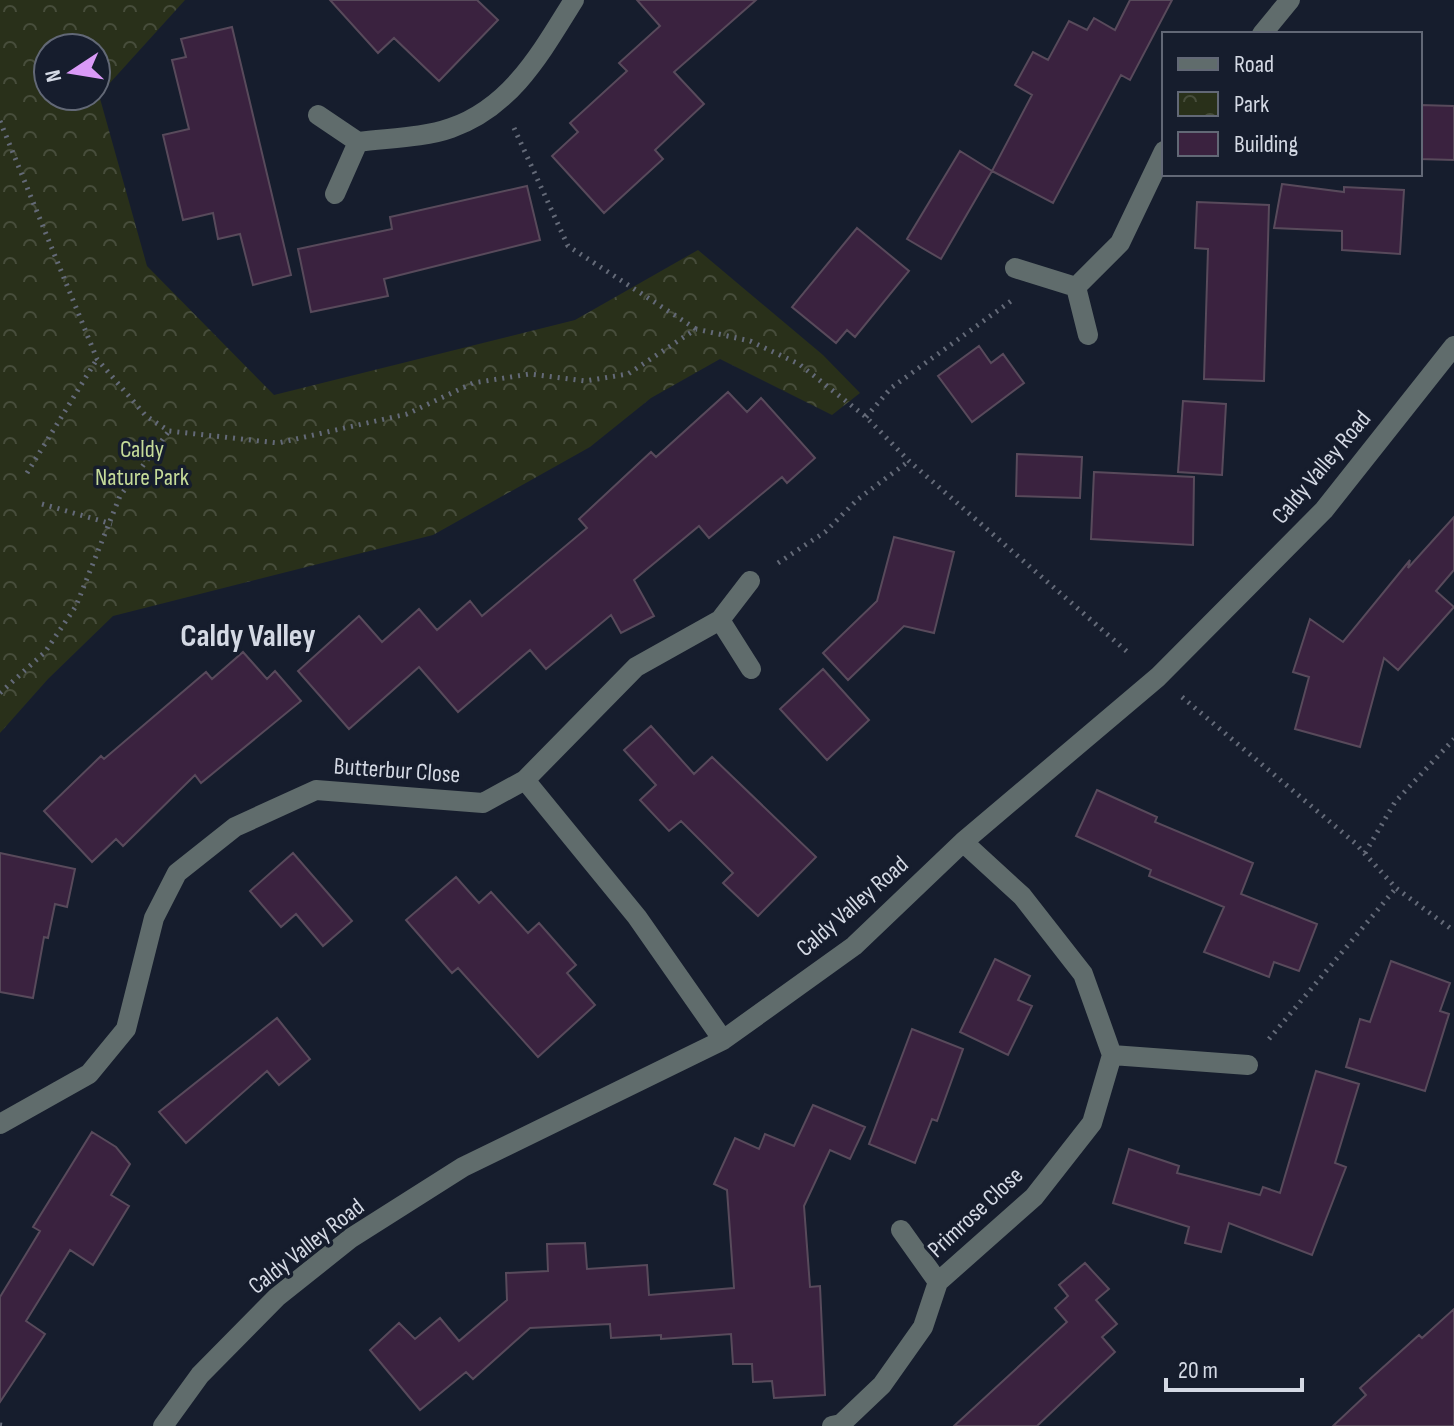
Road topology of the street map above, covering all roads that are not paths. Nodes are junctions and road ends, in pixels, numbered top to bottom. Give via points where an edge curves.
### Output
1 (574, 0) edge
2 (1290, 0) edge
3 (1264, 32) edge
4 (318, 115) dead end
5 (358, 142) junction
6 (1162, 155) edge
7 (335, 194) dead end
8 (1015, 268) dead end
9 (1076, 287) junction
10 (1088, 335) dead end
11 (1454, 346) edge
12 (750, 581) road end
13 (720, 620) junction
14 (751, 669) dead end
15 (525, 780) junction
16 (963, 842) junction
17 (723, 1040) junction
18 (1112, 1055) junction
19 (1248, 1065) road end
20 (0, 1124) edge
21 (901, 1230) dead end
22 (938, 1282) junction
23 (163, 1426) edge
24 (832, 1426) edge

1 - 5 street via 534,65 501,99 451,128
2 - 3 street
4 - 5 street
5 - 7 street
6 - 9 street via 1120,243
8 - 9 street
9 - 10 street
11 - 16 street, Caldy Valley Road via 1324,510 1158,677
12 - 13 street, Butterbur Close
13 - 14 street
13 - 15 street, Butterbur Close via 636,667
15 - 17 street via 637,917
15 - 20 street, Butterbur Close via 483,803 316,790 235,827 177,873 154,918 126,1029 89,1074
16 - 17 street, Caldy Valley Road via 854,946
16 - 18 street via 1022,896 1083,974
17 - 23 street, Caldy Valley Road via 463,1167 351,1238 277,1297 200,1375
18 - 19 street
18 - 22 street, Primrose Close via 1092,1123 1034,1197
21 - 22 street, Primrose Close
22 - 24 street, Primrose Close via 923,1327 882,1385 841,1424

